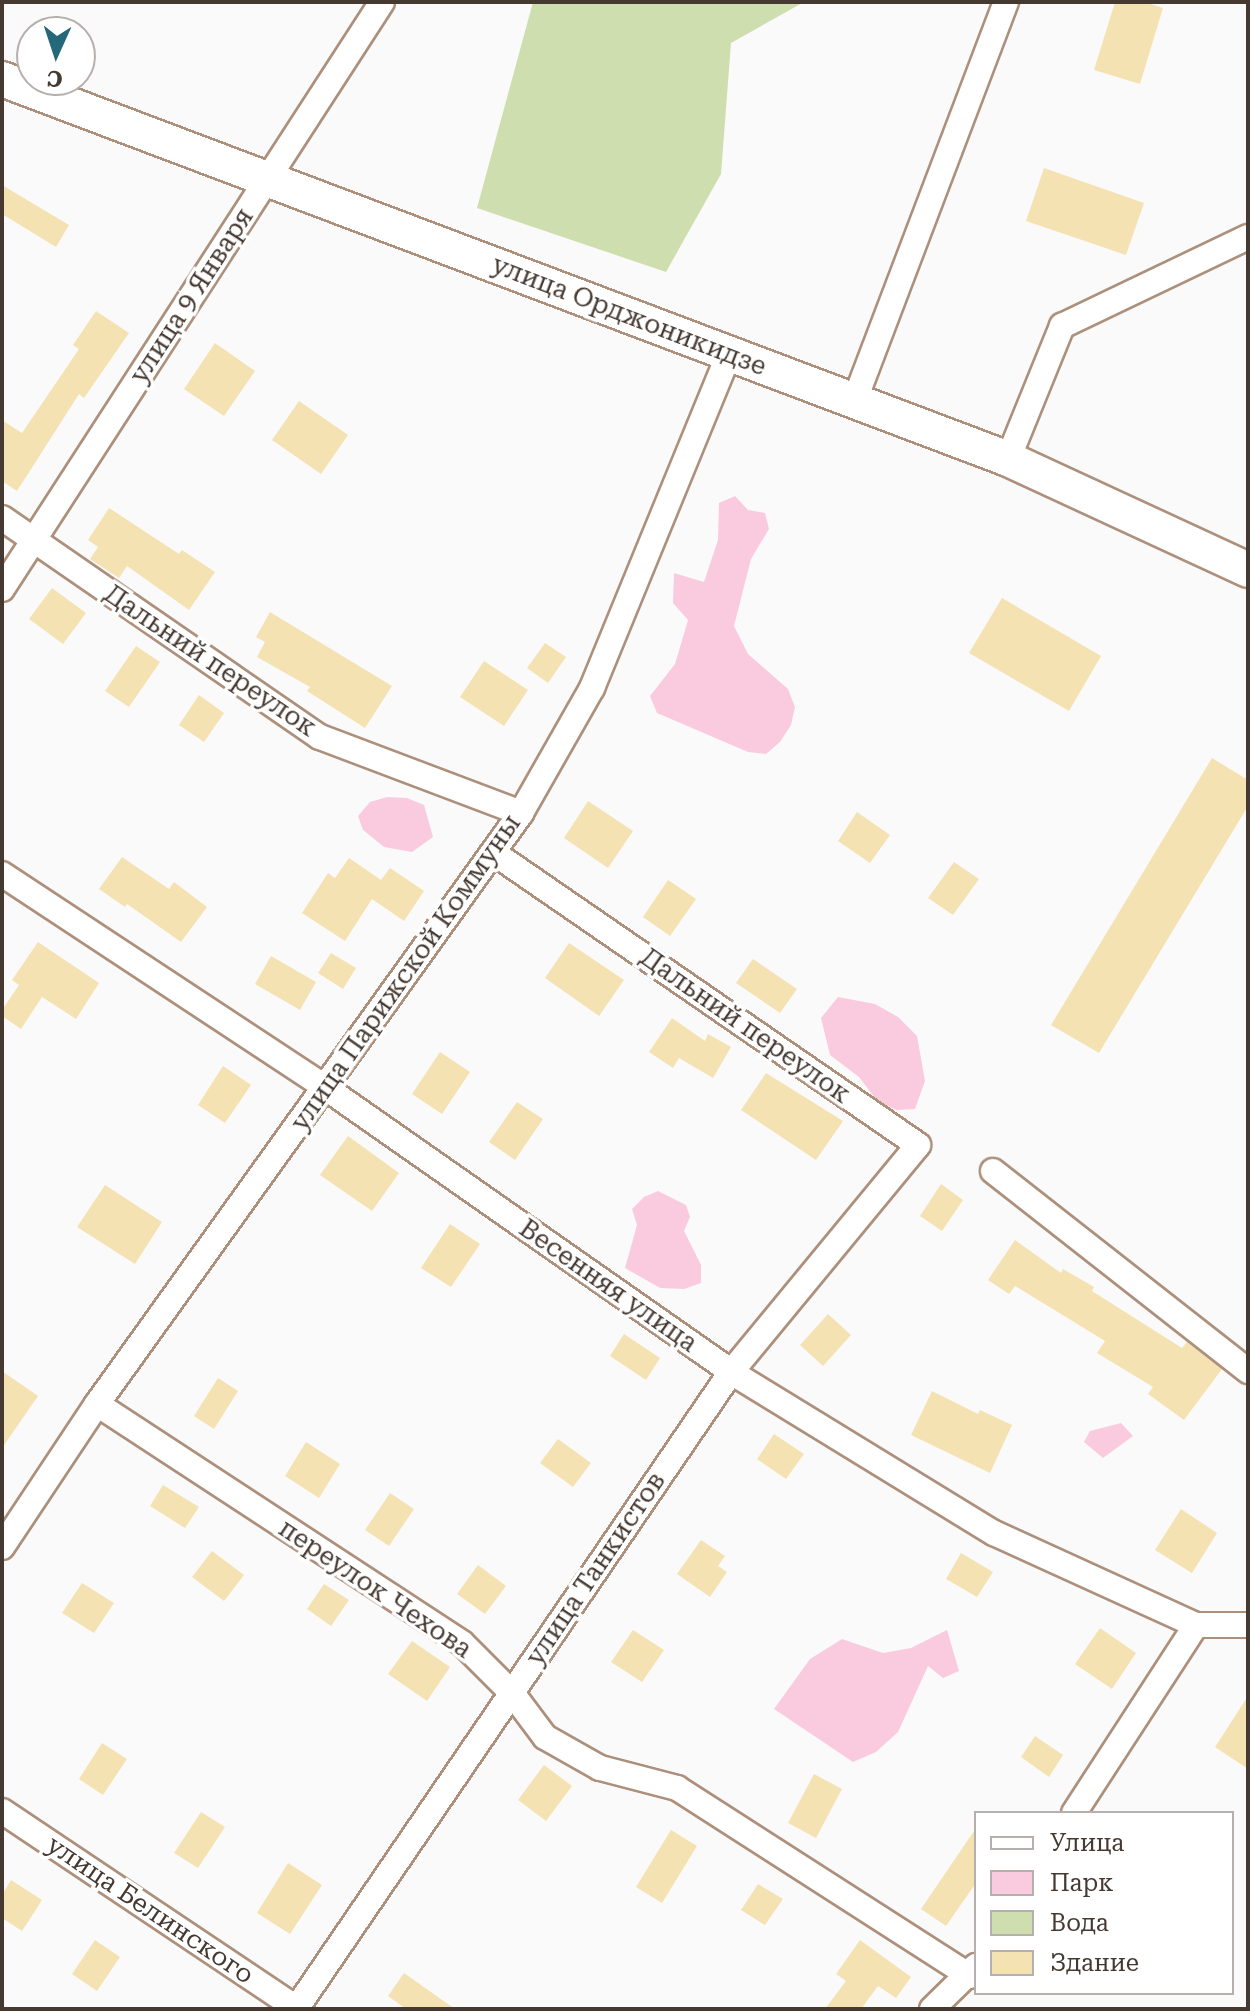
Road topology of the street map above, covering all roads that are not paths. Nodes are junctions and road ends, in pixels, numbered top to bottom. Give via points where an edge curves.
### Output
1 (382, 2) edge
2 (1006, 2) edge
3 (2, 79) edge
4 (268, 178) junction
5 (1248, 237) edge
6 (729, 354) junction
7 (854, 402) junction
8 (1008, 459) junction
9 (2, 518) edge
10 (34, 541) junction
11 (1248, 570) edge
12 (2, 589) edge
13 (521, 813) junction
14 (494, 853) junction
15 (2, 874) edge
16 (326, 1088) junction
17 (918, 1145) joint
18 (993, 1171) dead end
19 (1248, 1371) edge
20 (731, 1372) junction
21 (97, 1404) junction
22 (2, 1547) edge
23 (1196, 1625) junction
24 (1248, 1625) edge
25 (512, 1693) junction
26 (2, 1811) edge
27 (1075, 1811) edge
28 (973, 1971) edge
29 (297, 2009) edge
30 (932, 2009) edge

1 - 4 street, улица 9 Января
2 - 7 street
3 - 4 main road, улица Орджоникидзе
4 - 6 main road, улица Орджоникидзе
4 - 10 street, улица 9 Января
5 - 8 street via 1062,326
6 - 7 main road, улица Орджоникидзе
6 - 13 street, улица Парижской Коммуны via 592,688
7 - 8 main road, улица Орджоникидзе
8 - 11 main road, улица Орджоникидзе
9 - 10 street, Дальний переулок
10 - 12 street, улица 9 Января
10 - 13 street, Дальний переулок via 320,737
13 - 14 street, улица Парижской Коммуны
14 - 16 street, улица Парижской Коммуны
14 - 17 street, Дальний переулок
15 - 16 street, Весенняя улица
16 - 20 street, Весенняя улица
16 - 21 street, улица Парижской Коммуны
17 - 20 street, улица Танкистов
18 - 19 street
20 - 23 street, Весенняя улица via 994,1533
20 - 25 street, улица Танкистов
21 - 22 street, улица Парижской Коммуны
21 - 25 street, переулок Чехова via 462,1643
23 - 24 street, Весенняя улица
23 - 27 street
25 - 28 street, переулок Чехова via 545,1737 600,1768 677,1788
25 - 29 street, улица Танкистов
26 - 29 street, улица Белинского
28 - 30 street

